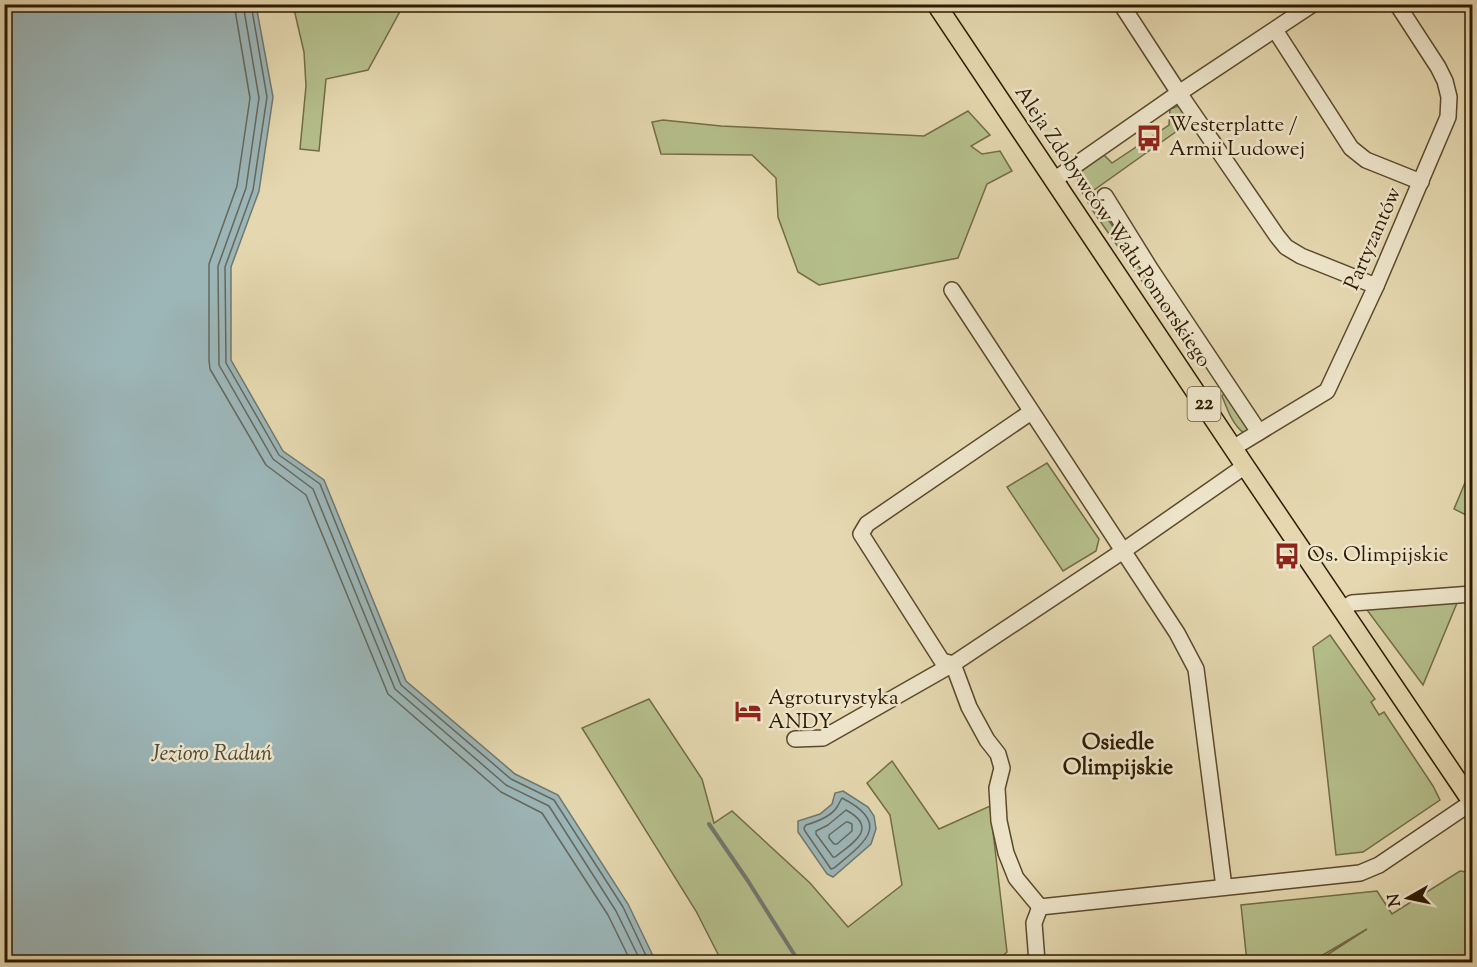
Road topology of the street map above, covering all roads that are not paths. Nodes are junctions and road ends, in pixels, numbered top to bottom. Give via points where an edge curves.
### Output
1 (936, 4) edge
2 (1121, 4) edge
3 (1313, 4) edge
4 (1397, 4) edge
5 (1275, 30) junction
6 (1179, 93) junction
7 (1054, 180) junction
8 (1421, 182) junction
9 (1105, 196) dead end
10 (1376, 286) junction
11 (952, 290) dead end
12 (1031, 412) junction
13 (1259, 432) junction
14 (1233, 448) junction
15 (1245, 466) junction
16 (1123, 550) junction
17 (1473, 594) edge
18 (1343, 609) junction
19 (953, 664) junction
20 (795, 739) dead end
21 (1473, 802) edge
22 (1224, 887) junction
23 (1040, 907) junction
24 (1037, 963) edge

1 - 7 main road, Aleja Zdobywców Wału Pomorskiego / 22
2 - 6 street
3 - 5 street
4 - 8 street, Partyzantów via 1438,67 1449,97 1448,117
5 - 6 street
5 - 8 street via 1351,148 1366,160
6 - 7 street
6 - 10 street via 1287,247
7 - 14 main road, Aleja Zdobywców Wału Pomorskiego / 22
8 - 10 street, Partyzantów
9 - 13 street
10 - 13 street, Partyzantów via 1327,391
11 - 12 street
12 - 16 street
12 - 19 street via 867,524 861,534 942,662
13 - 14 street, Partyzantów
14 - 15 main road, Aleja Zdobywców Wału Pomorskiego / 22
15 - 16 street
15 - 18 main road, Aleja Zdobywców Wału Pomorskiego / 22
16 - 19 street
16 - 22 street via 1196,669
17 - 18 street via 1352,603
18 - 21 main road, Aleja Zdobywców Wału Pomorskiego / 22
19 - 20 street via 824,738
19 - 23 street via 969,707 998,754 1002,768 997,788 1006,854 1016,878
21 - 22 street via 1379,865 1360,873
22 - 23 street
23 - 24 street via 1034,922

